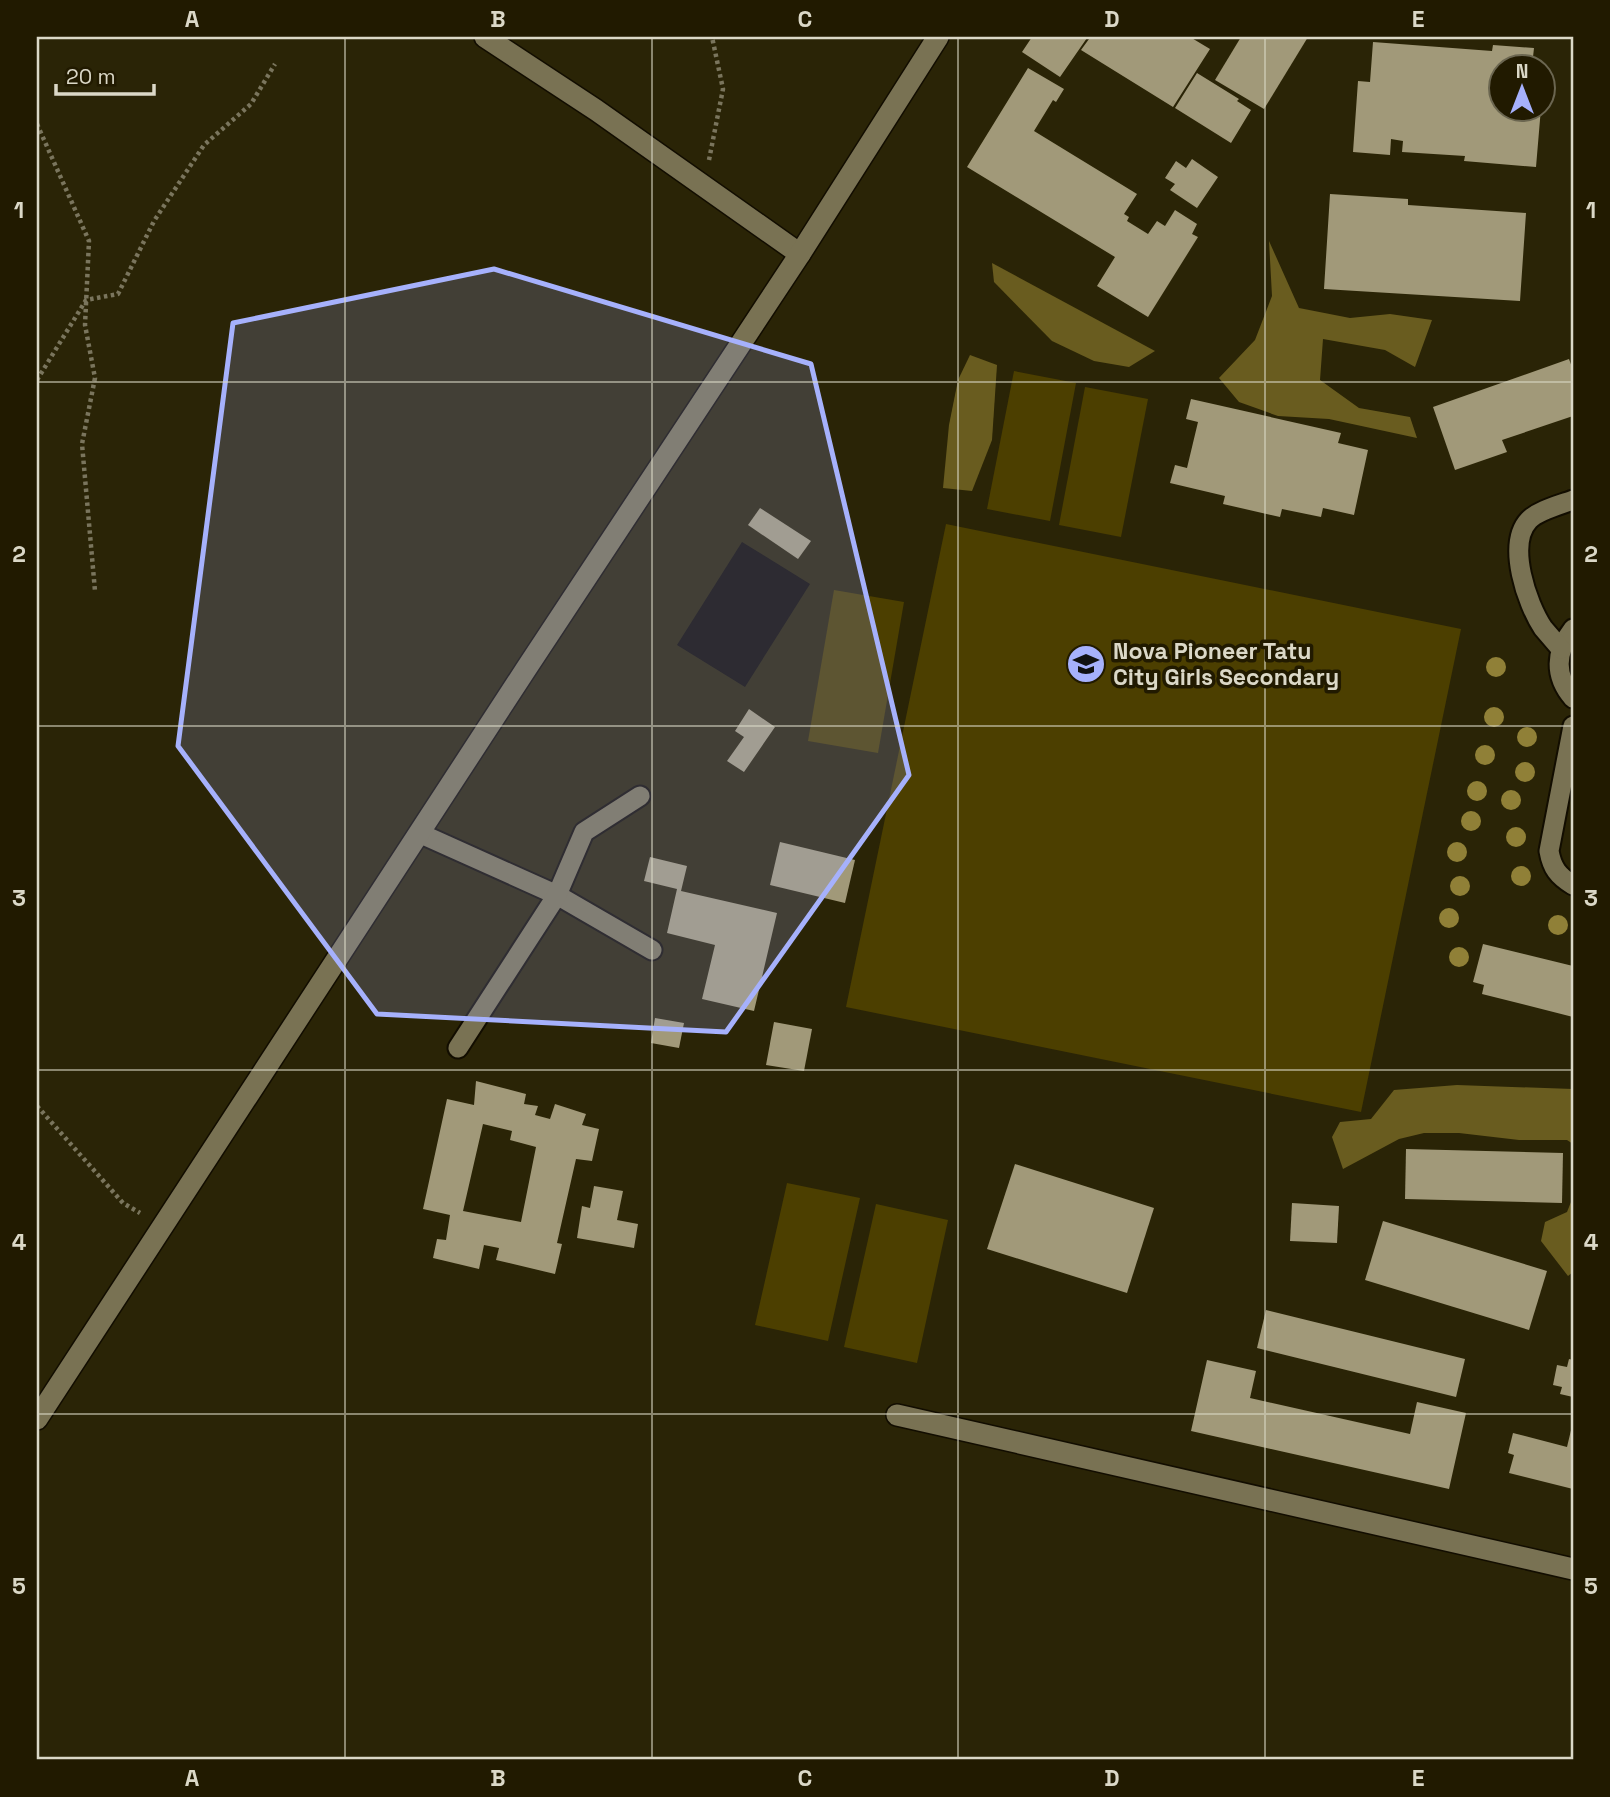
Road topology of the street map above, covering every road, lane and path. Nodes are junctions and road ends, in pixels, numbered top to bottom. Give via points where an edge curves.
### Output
1 (485, 37) edge
2 (712, 37) edge
3 (938, 37) edge
4 (275, 64) dead end
5 (37, 124) edge
6 (704, 186) junction
7 (800, 254) junction
8 (86, 300) junction
9 (37, 380) edge
10 (1573, 500) edge
11 (94, 591) dead end
12 (1573, 629) edge
13 (1561, 649) junction
14 (1573, 698) edge
15 (1573, 726) edge
16 (640, 796) dead end
17 (419, 833) junction
18 (1573, 885) edge
19 (557, 895) junction
20 (652, 950) dead end
21 (458, 1048) dead end
22 (37, 1106) edge
23 (162, 1227) junction
24 (897, 1415) dead end
25 (37, 1419) edge
26 (1573, 1569) edge

1 - 6 street
2 - 6 path via 723,89
3 - 7 street
4 - 8 path via 251,104 204,145 154,221 118,294
5 - 8 path via 89,241
6 - 7 street
7 - 17 street
8 - 9 path
8 - 11 path via 85,325 94,379 82,444
10 - 13 lane via 1530,519 1518,545 1530,601
12 - 13 lane
13 - 14 lane via 1559,672
15 - 18 lane via 1549,851 1561,878
16 - 19 lane via 584,832
17 - 19 lane
17 - 23 street
19 - 20 lane
19 - 21 lane
22 - 23 path via 123,1203
23 - 25 street
24 - 26 street

